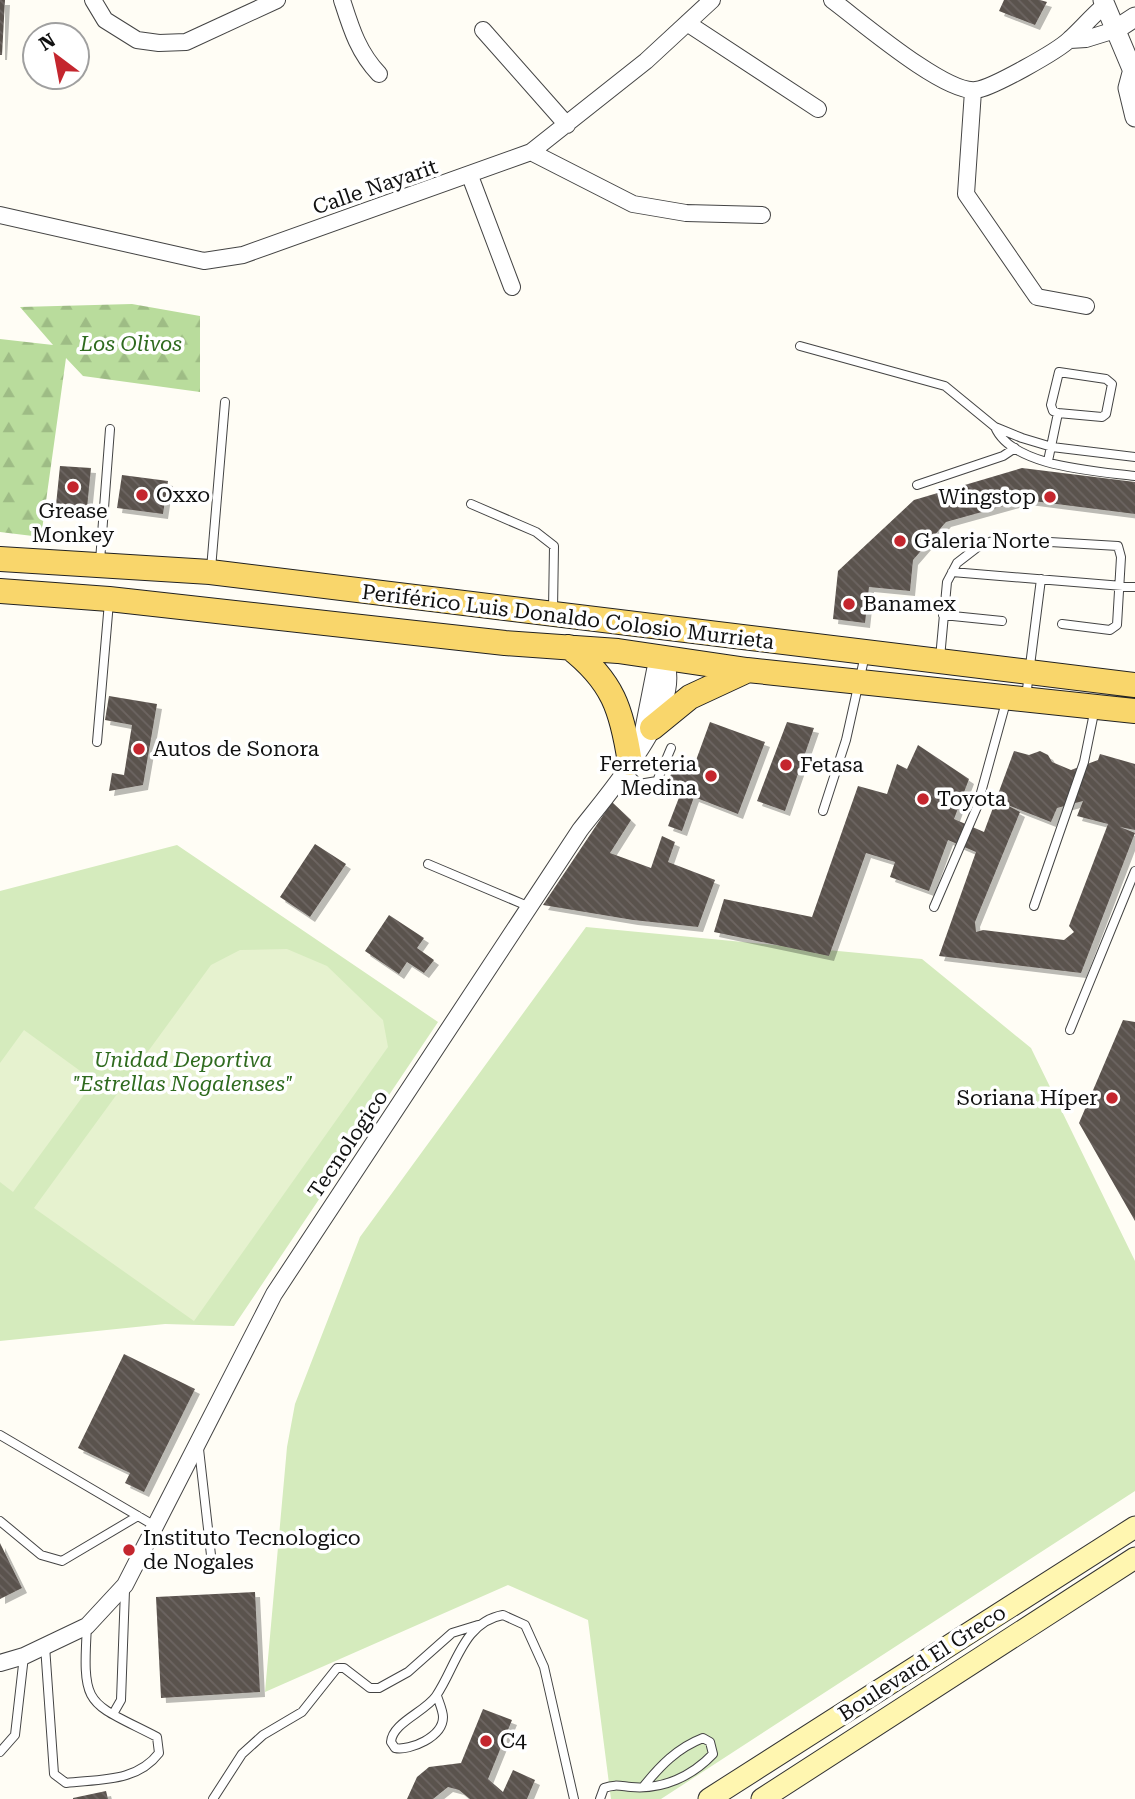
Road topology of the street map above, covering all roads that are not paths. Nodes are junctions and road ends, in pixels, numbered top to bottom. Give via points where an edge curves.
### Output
1 (93, 0) edge
2 (277, 0) edge
3 (342, 0) edge
4 (712, 0) edge
5 (832, 0) edge
6 (1107, 2) edge
7 (1135, 17) edge
8 (687, 23) junction
9 (483, 30) dead end
10 (1115, 30) junction
11 (1070, 40) junction
12 (379, 74) dead end
13 (1133, 74) edge
14 (973, 91) junction
15 (818, 109) dead end
16 (1135, 117) edge
17 (566, 125) junction
18 (531, 152) junction
19 (470, 176) junction
20 (0, 215) edge
21 (762, 215) dead end
22 (512, 287) dead end
23 (1086, 306) dead end
24 (800, 346) dead end
25 (225, 402) dead end
26 (1058, 413) junction
27 (995, 427) junction
28 (110, 429) dead end
29 (1022, 438) junction
30 (1052, 447) junction
31 (1014, 450) junction
32 (1135, 457) edge
33 (1048, 461) junction
34 (1135, 476) edge
35 (917, 485) dead end
36 (471, 504) dead end
37 (0, 559) edge
38 (100, 564) junction
39 (210, 572) junction
40 (953, 572) junction
41 (1041, 579) junction
42 (1119, 586) junction
43 (1135, 587) edge
44 (0, 591) edge
45 (109, 599) junction
46 (553, 613) junction
47 (943, 615) junction
48 (581, 617) junction
49 (1002, 621) dead end
50 (1062, 624) dead end
51 (765, 642) junction
52 (569, 647) junction
53 (865, 651) junction
54 (664, 659) junction
55 (939, 661) junction
56 (747, 670) junction
57 (1028, 672) junction
58 (859, 682) junction
59 (1135, 685) edge
60 (1016, 699) junction
61 (1095, 707) junction
62 (1135, 711) edge
63 (97, 742) dead end
64 (671, 748) dead end
65 (637, 752) junction
66 (823, 811) dead end
67 (428, 864) dead end
68 (1135, 871) edge
69 (1034, 906) dead end
70 (530, 907) junction
71 (934, 907) dead end
72 (1070, 1030) dead end
73 (0, 1435) edge
74 (198, 1443) junction
75 (138, 1516) junction
76 (0, 1521) edge
77 (155, 1526) junction
78 (1135, 1527) edge
79 (1135, 1559) edge
80 (212, 1564) dead end
81 (1066, 1572) junction
82 (125, 1585) junction
83 (1079, 1594) junction
84 (478, 1625) junction
85 (86, 1626) junction
86 (46, 1646) junction
87 (24, 1656) junction
88 (0, 1663) edge
89 (437, 1696) junction
90 (113, 1714) junction
91 (0, 1752) edge
92 (643, 1787) junction
93 (213, 1799) edge
94 (574, 1799) edge
95 (600, 1799) edge
96 (709, 1799) edge
97 (762, 1799) edge

1 - 2 street via 105,20 137,40 159,43 186,42
3 - 12 street via 364,59
4 - 8 street, Calle Nayarit
5 - 14 street via 924,70
6 - 10 street
6 - 11 street
7 - 10 street
8 - 15 street
8 - 17 street, Calle Nayarit
9 - 17 street
10 - 11 street
10 - 13 street
11 - 14 street via 992,86
13 - 16 street via 1128,88
14 - 23 street via 965,186 970,202 1037,297
17 - 18 street, Calle Nayarit
18 - 19 street, Calle Nayarit
18 - 21 street via 633,204 686,213
19 - 20 street, Calle Nayarit via 223,260 189,258
19 - 22 street
24 - 27 lane via 945,386
25 - 39 lane
26 - 26 lane via 1051,405 1059,372 1106,379 1112,384 1102,417
26 - 30 lane
27 - 29 lane
27 - 31 lane
28 - 38 lane
29 - 30 lane
29 - 31 lane
30 - 32 lane
30 - 33 lane
31 - 33 lane
31 - 35 lane
33 - 34 lane
36 - 46 lane via 536,532 554,546
37 - 38 main road, Periférico Luis Donaldo Colosio Murrieta
38 - 39 main road, Periférico Luis Donaldo Colosio Murrieta
39 - 46 main road, Periférico Luis Donaldo Colosio Murrieta
40 - 41 lane
40 - 42 lane via 966,554 998,539 1111,544 1118,547 1121,557
40 - 47 lane via 944,593
41 - 42 lane
41 - 57 lane
42 - 43 lane
42 - 50 lane via 1119,621 1110,631
44 - 45 main road, Periférico Luis Donaldo Colosio Murrieta
45 - 52 main road, Periférico Luis Donaldo Colosio Murrieta
45 - 63 lane
46 - 48 main road, Periférico Luis Donaldo Colosio Murrieta
47 - 49 lane
47 - 55 lane
48 - 51 main road, Periférico Luis Donaldo Colosio Murrieta
48 - 54 main road via 608,635
51 - 53 main road, Periférico Luis Donaldo Colosio Murrieta
51 - 54 main road via 744,653 694,651
52 - 54 main road, Periférico Luis Donaldo Colosio Murrieta
52 - 65 main road via 594,666 615,699
53 - 55 main road, Periférico Luis Donaldo Colosio Murrieta
53 - 58 lane
54 - 56 main road, Periférico Luis Donaldo Colosio Murrieta
54 - 65 street, Tecnologico via 655,670
55 - 57 main road, Periférico Luis Donaldo Colosio Murrieta
56 - 58 main road, Periférico Luis Donaldo Colosio Murrieta
56 - 65 main road via 690,697
57 - 59 main road, Periférico Luis Donaldo Colosio Murrieta
57 - 60 lane
58 - 60 main road, Periférico Luis Donaldo Colosio Murrieta
58 - 66 lane
60 - 61 main road, Periférico Luis Donaldo Colosio Murrieta
60 - 71 lane
61 - 62 main road, Periférico Luis Donaldo Colosio Murrieta
61 - 69 lane via 1084,762
64 - 65 lane via 657,781 639,784
65 - 70 street, Tecnologico
67 - 70 lane
68 - 72 lane
70 - 74 street, Tecnologico via 274,1294
73 - 75 lane
74 - 77 street, Tecnologico
74 - 80 lane
75 - 76 lane via 62,1561 41,1555
75 - 77 lane
77 - 82 street, Tecnologico
78 - 81 main road, Boulevard El Greco
79 - 83 main road, Boulevard El Greco
81 - 83 main road
81 - 96 main road, Boulevard El Greco
82 - 85 street, Tecnologico
82 - 90 lane, Tecnologico via 121,1700
83 - 97 main road, Boulevard El Greco
84 - 89 lane
84 - 93 lane via 452,1633 408,1672 379,1688 370,1688 344,1668 337,1668 302,1712 248,1748
84 - 94 lane via 503,1615 525,1625 535,1642
85 - 86 street, Tecnologico
85 - 90 lane via 84,1675 89,1697
86 - 87 street, Tecnologico
86 - 90 lane via 54,1774 58,1779 66,1783 122,1777 147,1769 159,1753 157,1737
87 - 88 street, Tecnologico
87 - 91 lane via 15,1735
89 - 89 lane via 394,1732 391,1742 395,1748 425,1741 439,1728 443,1716
92 - 92 lane via 667,1758 695,1741 710,1741 713,1754 685,1777
92 - 95 lane via 614,1784 604,1788

